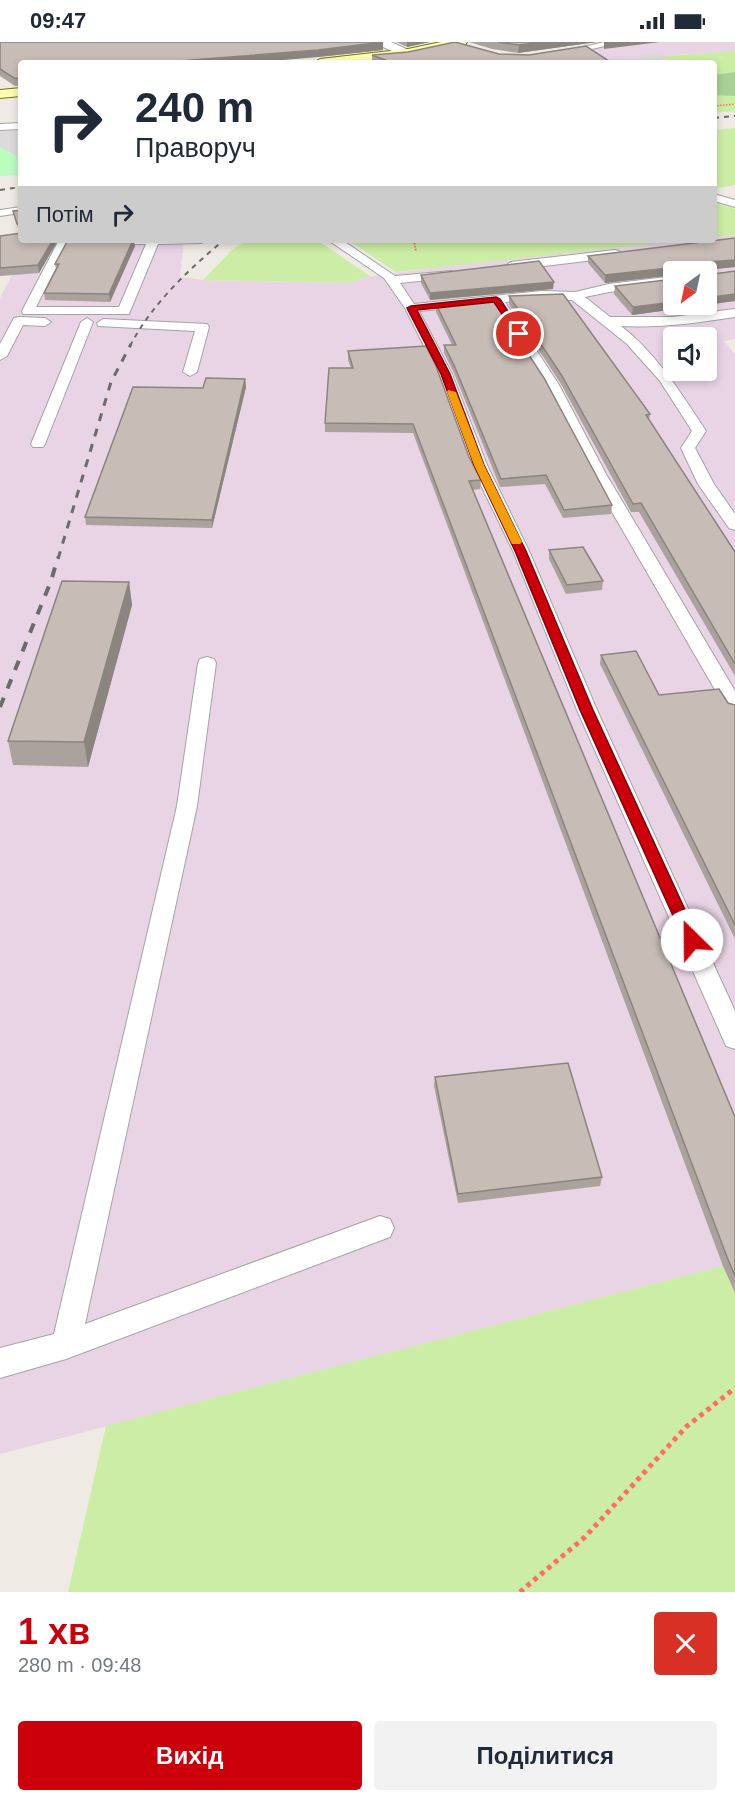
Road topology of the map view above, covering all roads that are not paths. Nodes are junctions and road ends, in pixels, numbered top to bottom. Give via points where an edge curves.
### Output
1 (379, 42) edge
2 (619, 42) edge
3 (459, 44) edge
4 (408, 53) junction
5 (548, 55) edge
6 (346, 60) edge
7 (18, 92) edge
8 (0, 94) edge
9 (18, 126) edge
10 (0, 127) edge
11 (735, 189) edge
12 (717, 194) edge
13 (717, 196) edge
14 (735, 204) edge
15 (18, 210) edge
16 (0, 213) edge
17 (63, 243) edge
18 (152, 243) edge
19 (339, 243) edge
20 (599, 244) dead end
21 (502, 267) edge
22 (466, 271) edge
23 (392, 280) junction
24 (663, 281) edge
25 (575, 296) junction
26 (496, 299) junction
27 (411, 308) junction
28 (735, 313) edge
29 (608, 321) junction
30 (87, 322) junction
31 (0, 356) edge
32 (190, 372) dead end
33 (38, 444) dead end
34 (735, 525) edge
35 (207, 663) dead end
36 (735, 707) edge
37 (735, 1039) edge
38 (380, 1228) dead end
39 (66, 1345) junction
40 (0, 1363) edge

1 - 4 street
2 - 5 lane
3 - 4 street
4 - 6 street
7 - 8 street
9 - 10 lane
11 - 12 lane
13 - 14 lane
15 - 16 lane
17 - 18 lane via 28,311 124,311
19 - 23 lane
20 - 21 lane via 626,253
22 - 23 lane
23 - 27 lane
24 - 25 lane
25 - 26 lane
25 - 29 lane
26 - 27 lane
26 - 36 lane via 552,385 649,563
27 - 37 lane via 445,374 479,465 521,551 587,710
28 - 29 lane via 639,324
29 - 34 lane via 632,341 665,379 699,431 688,448 706,484
30 - 31 lane via 19,321
30 - 32 lane via 202,327
30 - 33 lane
35 - 39 lane via 187,806
38 - 39 lane
39 - 40 lane

